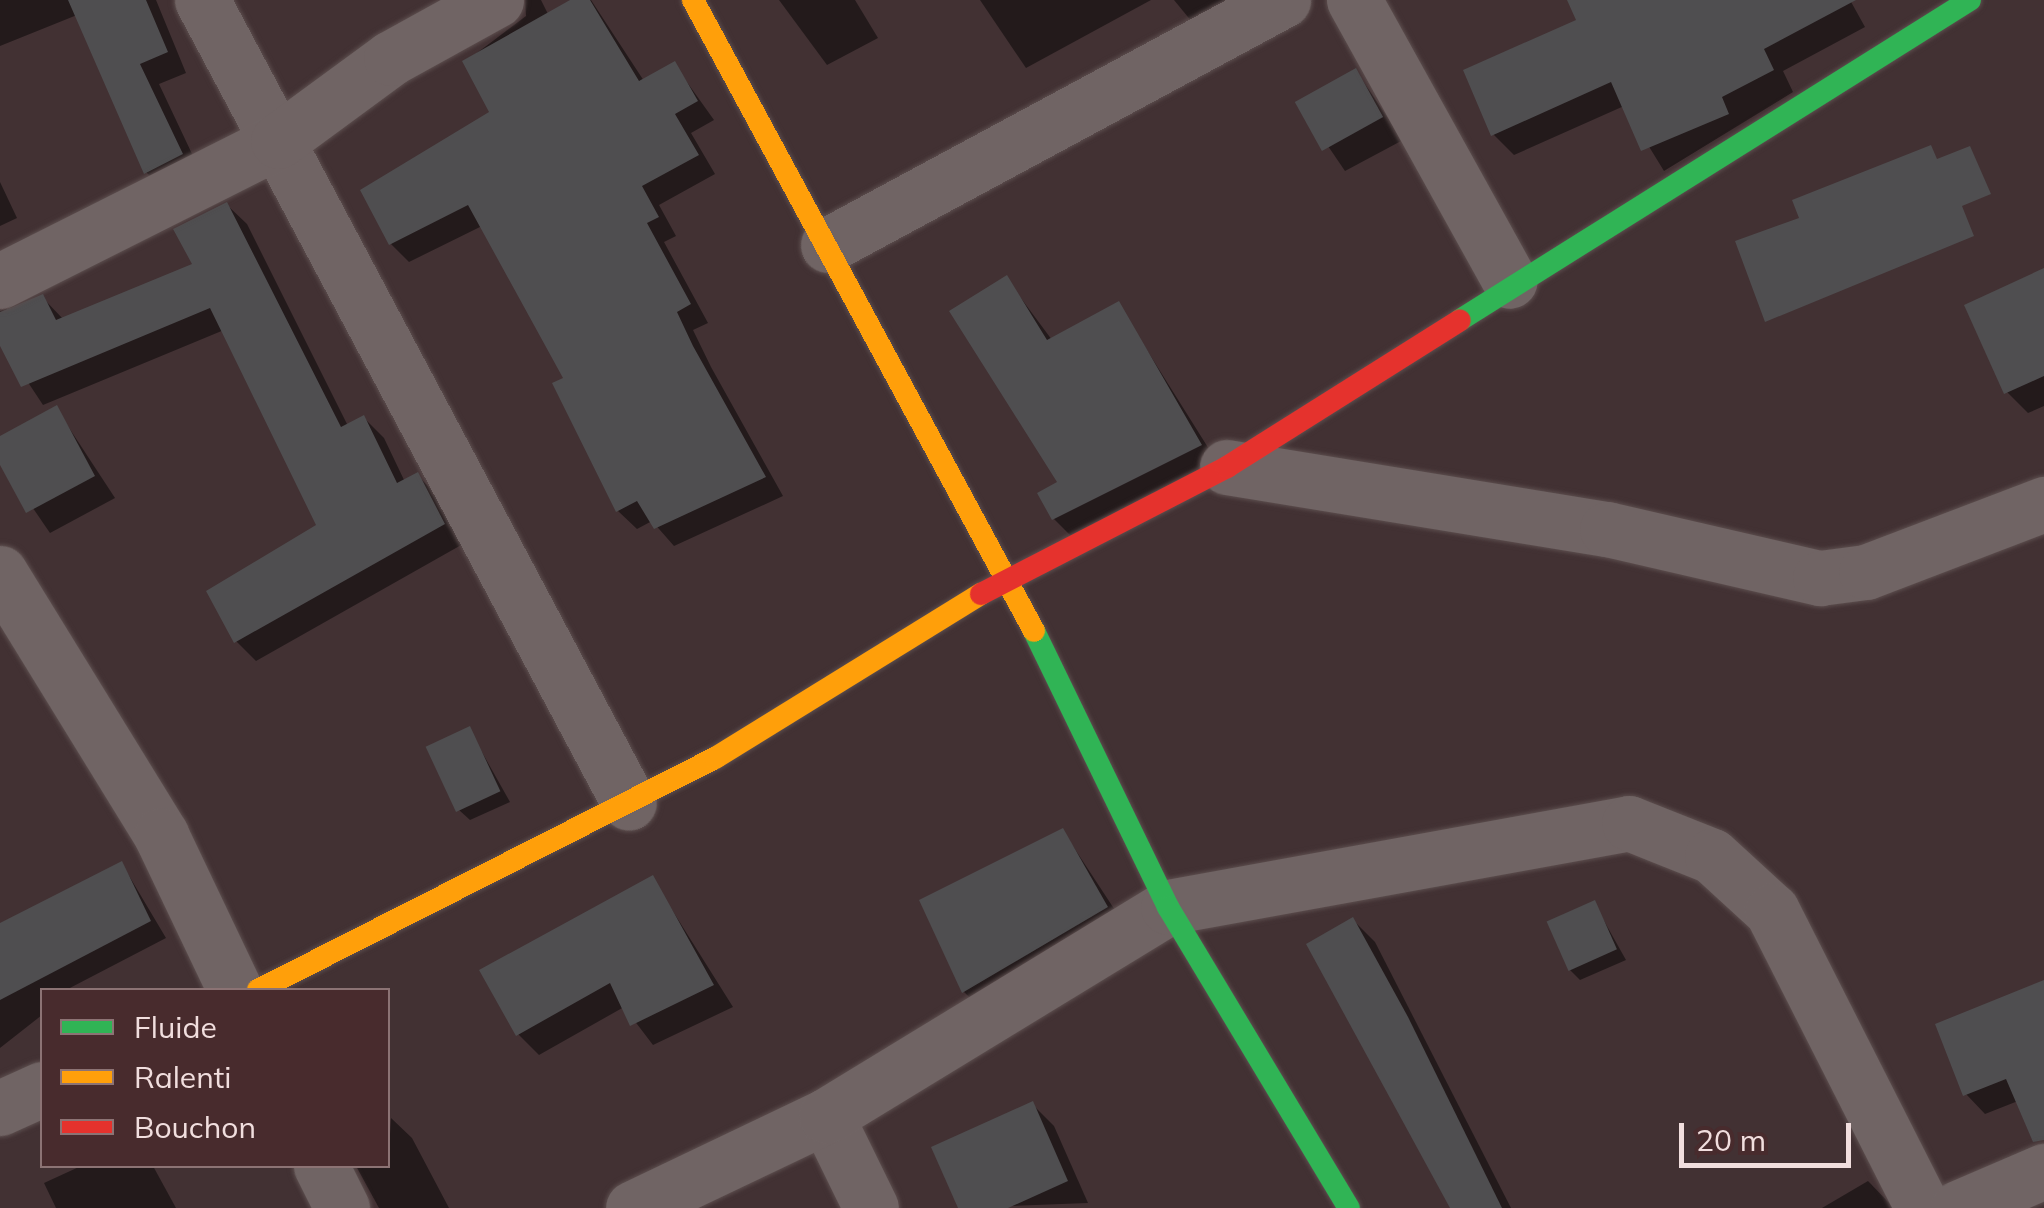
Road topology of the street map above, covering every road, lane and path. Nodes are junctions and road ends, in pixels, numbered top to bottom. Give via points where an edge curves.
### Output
1 (202, 0) edge
2 (496, 0) edge
3 (693, 0) edge
4 (1283, 0) edge
5 (1354, 0) edge
6 (1970, 0) edge
7 (278, 140) junction
8 (828, 244) junction
9 (0, 281) edge
10 (1510, 281) junction
11 (1228, 466) junction
12 (2044, 504) edge
13 (0, 572) edge
14 (1008, 577) junction
15 (629, 803) junction
16 (1168, 907) junction
17 (234, 988) edge
18 (262, 988) edge
19 (40, 1090) edge
20 (0, 1108) edge
21 (826, 1116) junction
22 (322, 1168) edge
23 (2044, 1171) edge
24 (342, 1208) edge
25 (633, 1208) edge
26 (871, 1208) edge
27 (1349, 1208) edge
28 (1923, 1208) edge
29 (1958, 1208) edge

1 - 7 street
2 - 7 street via 391,58
3 - 8 street
4 - 8 street
5 - 10 street
6 - 10 street
7 - 9 street
7 - 15 street
8 - 14 street
10 - 11 street
11 - 12 street via 1607,528 1820,578 1866,572
11 - 14 street
13 - 17 street via 161,835
14 - 15 street
14 - 16 street
15 - 18 street
16 - 21 street
16 - 27 street
16 - 28 street via 1594,825 1629,823 1674,838 1712,856 1772,910
19 - 20 street
21 - 25 street
21 - 26 street
22 - 24 street
23 - 29 street

